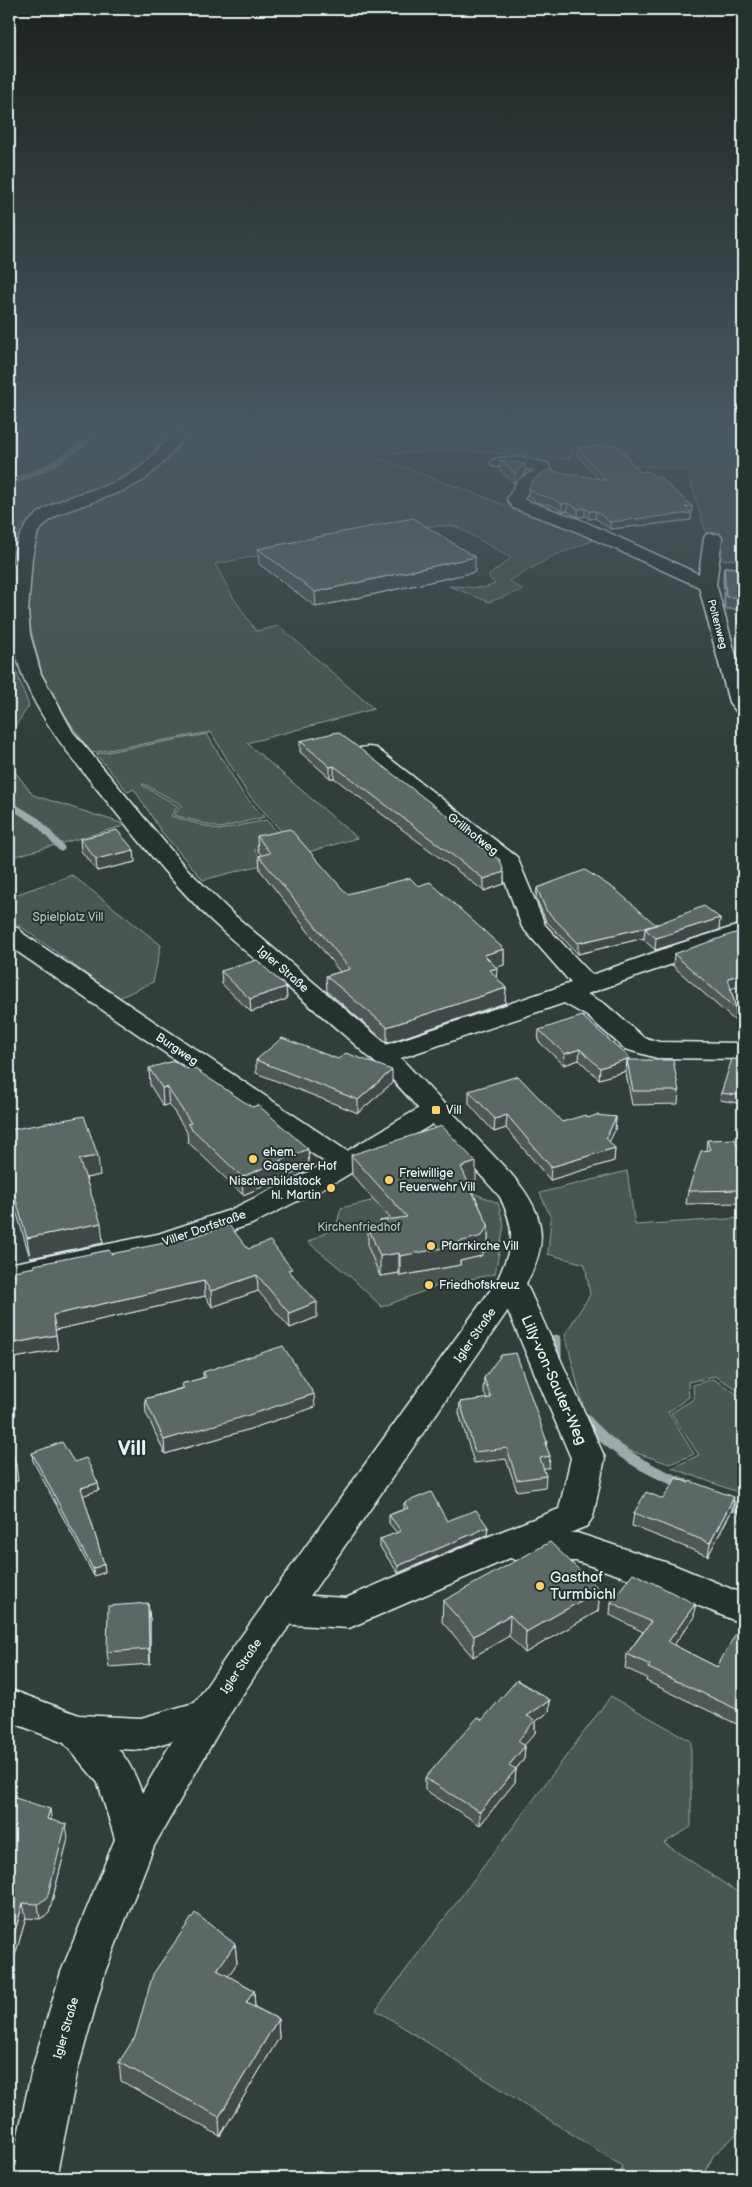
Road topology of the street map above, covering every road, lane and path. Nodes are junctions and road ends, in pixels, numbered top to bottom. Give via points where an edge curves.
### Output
1 (29, 533) edge
2 (596, 533) edge
3 (713, 538) dead end
4 (707, 584) junction
5 (16, 651) edge
6 (743, 707) edge
7 (368, 753) edge
8 (9, 933) edge
9 (740, 936) edge
10 (576, 989) junction
11 (743, 1051) edge
12 (383, 1055) junction
13 (436, 1110) junction
14 (347, 1164) junction
15 (9, 1274) edge
16 (512, 1283) junction
17 (500, 1547) junction
18 (280, 1609) junction
19 (743, 1610) edge
20 (9, 1705) edge
21 (208, 1715) junction
22 (78, 1731) junction
23 (136, 1839) junction
24 (32, 2178) edge

1 - 5 street, Igler Straße via 17,593
2 - 4 street
3 - 4 street, Poltenweg
4 - 6 street, Poltenweg
5 - 12 street, Igler Straße via 64,735 177,872 230,924
7 - 10 street, Grillhofweg via 509,862 534,927
8 - 14 street, Burgweg
9 - 10 street via 687,949
10 - 11 street, Grillhofweg via 634,1044 657,1050
10 - 12 street
12 - 13 street, Igler Straße
13 - 14 street, Viller Dorfstraße
13 - 16 street, Igler Straße via 501,1180 520,1208 527,1236 525,1251
14 - 15 street, Viller Dorfstraße via 241,1217 163,1243
16 - 17 street, Lilly-von-Sauter-Weg via 588,1458 575,1517
16 - 18 street, Igler Straße
17 - 18 street, Lilly-von-Sauter-Weg via 349,1613
17 - 19 street, Lilly-von-Sauter-Weg via 577,1547 660,1575
18 - 21 street, Igler Straße
20 - 22 street
21 - 22 street via 142,1734
21 - 23 street, Igler Straße
22 - 23 street via 116,1775
23 - 24 street, Igler Straße via 83,1972 55,2069

